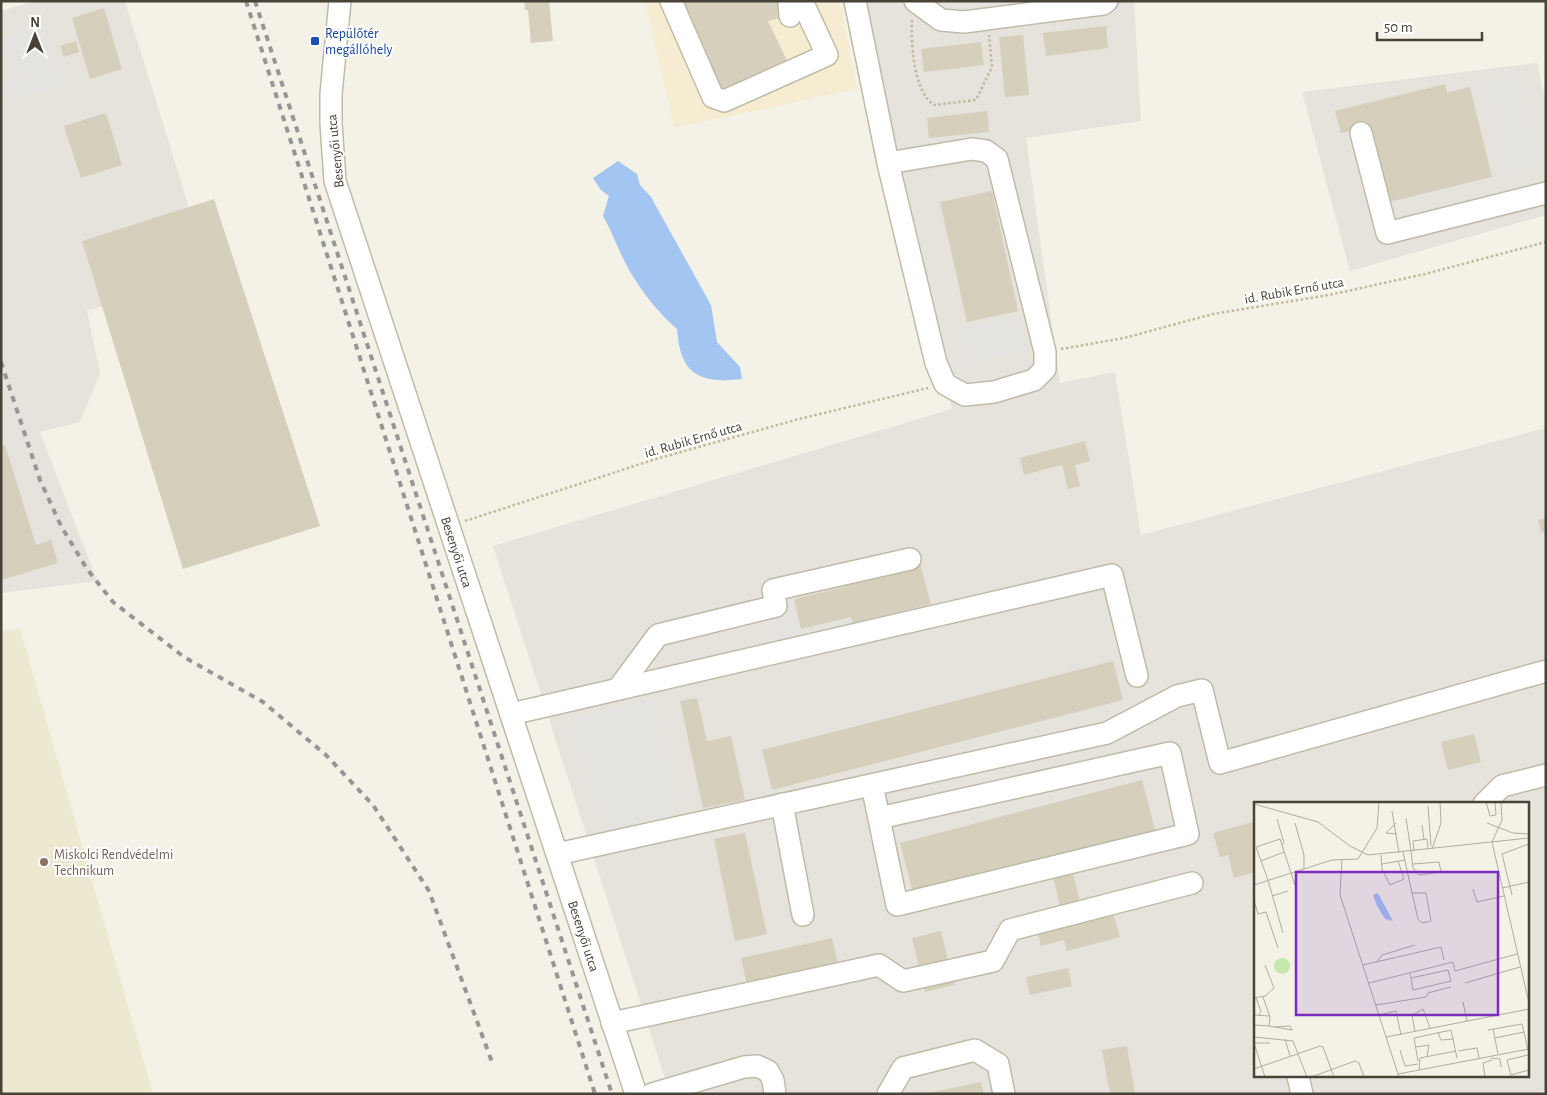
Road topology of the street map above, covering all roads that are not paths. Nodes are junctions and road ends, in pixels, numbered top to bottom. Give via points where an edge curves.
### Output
1 (340, 1) edge
2 (671, 1) edge
3 (855, 1) edge
4 (1107, 1) edge
5 (794, 6) edge
6 (914, 10) edge
7 (1361, 133) dead end
8 (888, 163) junction
9 (1546, 192) edge
10 (910, 559) dead end
11 (1546, 671) edge
12 (1137, 676) dead end
13 (618, 689) junction
14 (511, 714) junction
15 (1546, 775) edge
16 (872, 785) junction
17 (1486, 802) edge
18 (782, 804) junction
19 (879, 818) junction
20 (557, 854) junction
21 (1192, 883) dead end
22 (803, 915) dead end
23 (612, 1022) junction
24 (1298, 1078) edge
25 (636, 1094) edge
26 (652, 1094) edge
27 (775, 1094) edge
28 (888, 1094) edge
29 (1004, 1094) edge
30 (1302, 1094) edge

1 - 14 street, Besenyői utca via 331,104 336,181
2 - 5 street via 713,97 724,102 827,55
3 - 8 street
4 - 6 street via 1104,4 964,22 941,20
7 - 9 street via 1387,233
8 - 8 street via 936,363 946,384 965,396 994,392 1034,380 1045,369 1045,352 997,160 986,152 972,149
10 - 13 street via 772,590 776,606 658,635
11 - 16 street via 1220,763 1202,690 1177,696 1107,733
12 - 13 street via 1112,575
13 - 14 street
14 - 20 street, Besenyői utca
15 - 17 street via 1502,786
16 - 18 street
16 - 19 street
18 - 20 street
18 - 22 street
19 - 19 street via 897,905 1188,834 1170,753
20 - 23 street, Besenyői utca
21 - 23 street via 1010,930 993,961 903,981 879,965
23 - 25 street, Besenyői utca
24 - 30 street
26 - 27 street via 757,1066 768,1071
28 - 29 street via 903,1068 975,1050 998,1064

